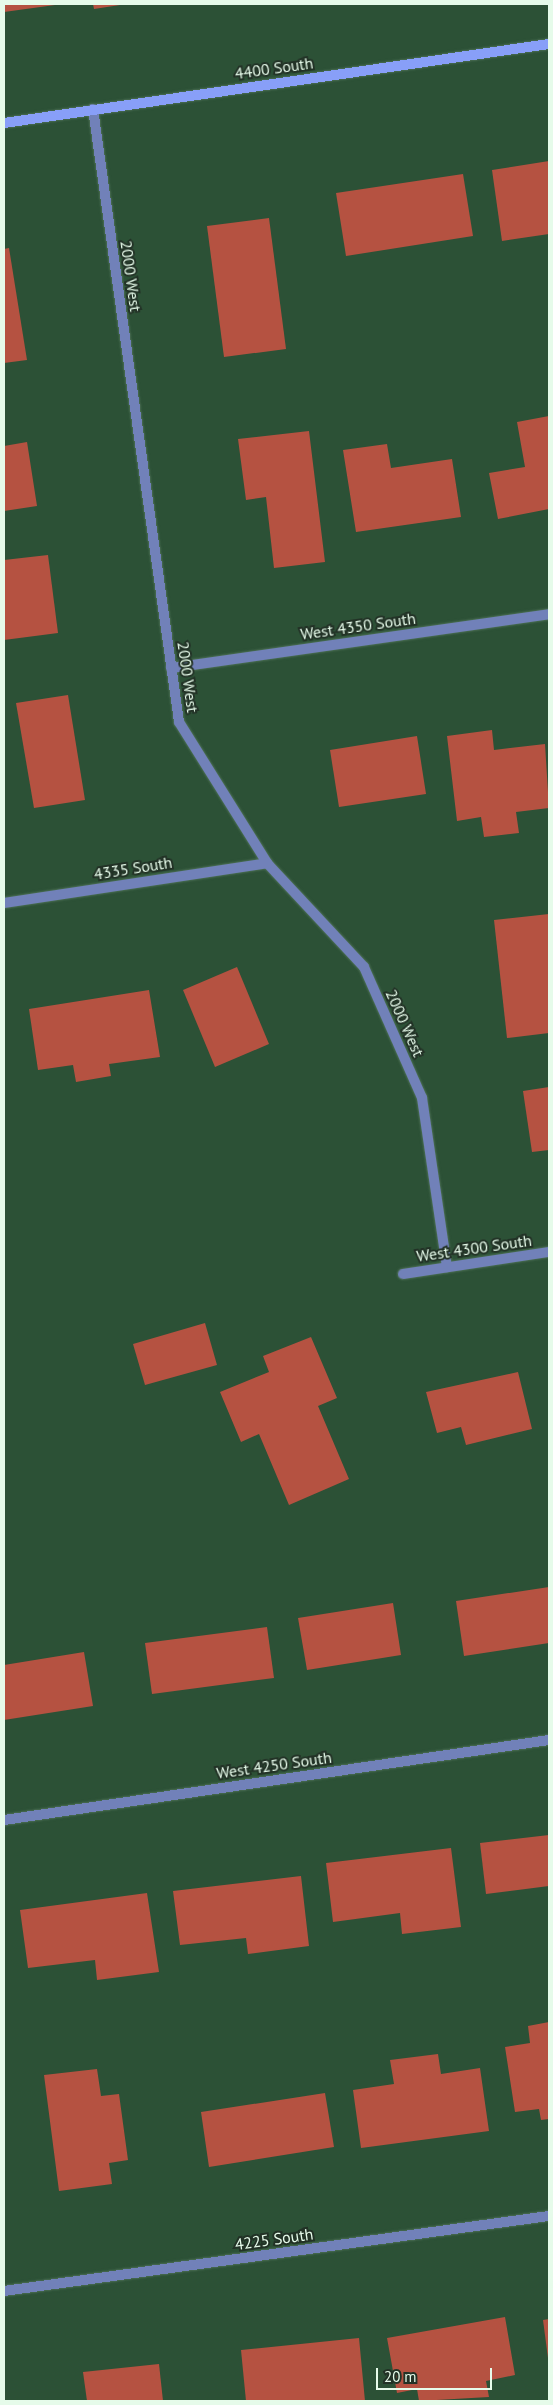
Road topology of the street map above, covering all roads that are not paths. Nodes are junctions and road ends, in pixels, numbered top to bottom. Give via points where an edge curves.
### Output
1 (549, 44) edge
2 (93, 109) junction
3 (4, 123) edge
4 (549, 614) edge
5 (171, 668) junction
6 (268, 863) junction
7 (4, 903) edge
8 (549, 1252) edge
9 (447, 1267) junction
10 (403, 1274) dead end
11 (549, 1740) edge
12 (4, 1820) edge
13 (549, 2216) edge
14 (4, 2291) edge

1 - 2 street, 4400 South
2 - 3 street, 4400 South
2 - 5 street, 2000 West
4 - 5 street, West 4350 South
5 - 6 street, 2000 West via 179,722
6 - 7 street, 4335 South
6 - 9 street, 2000 West via 364,967 422,1098
8 - 9 street, West 4300 South
9 - 10 street, West 4300 South
11 - 12 street, West 4250 South
13 - 14 street, 4225 South

